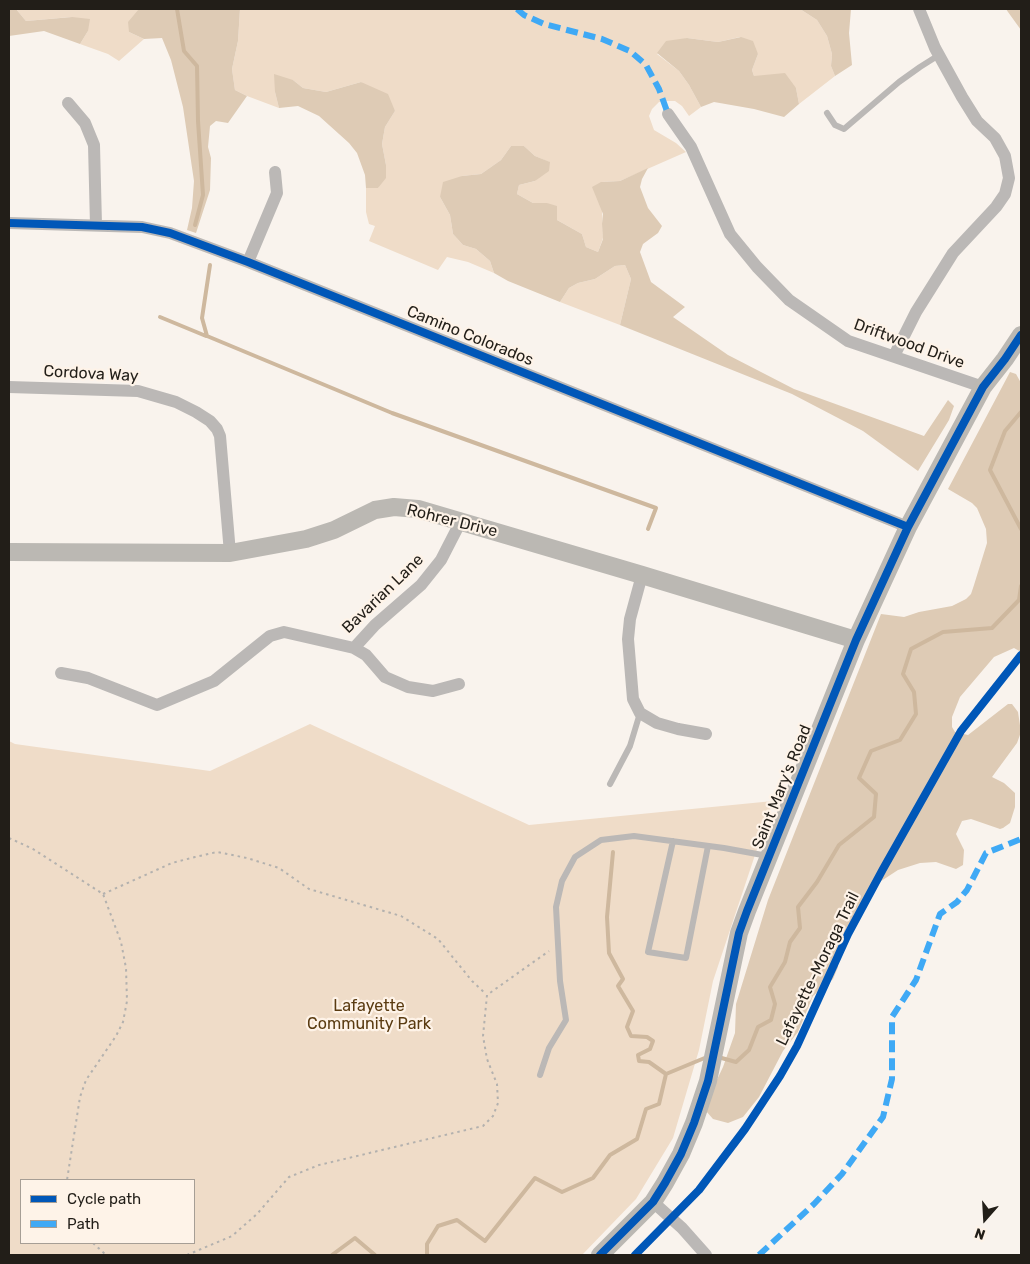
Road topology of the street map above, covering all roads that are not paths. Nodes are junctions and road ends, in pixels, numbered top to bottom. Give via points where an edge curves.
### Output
1 (919, 9) edge
2 (939, 55) junction
3 (68, 102) dead end
4 (826, 113) dead end
5 (668, 114) dead end
6 (275, 172) dead end
7 (9, 223) edge
8 (96, 225) junction
9 (248, 262) junction
10 (1021, 335) edge
11 (894, 356) junction
12 (9, 387) edge
13 (983, 387) junction
14 (461, 521) junction
15 (908, 527) junction
16 (9, 552) edge
17 (230, 553) junction
18 (642, 575) junction
19 (856, 640) junction
20 (354, 648) junction
21 (61, 673) dead end
22 (459, 684) dead end
23 (640, 713) junction
24 (706, 734) dead end
25 (610, 784) dead end
26 (673, 841) junction
27 (708, 846) junction
28 (768, 856) junction
29 (540, 1075) dead end
30 (653, 1202) junction
31 (600, 1255) edge
32 (706, 1255) edge

1 - 2 street
2 - 4 lane via 899,82 844,130 835,125
2 - 11 street via 977,121 995,138 1005,156 1009,178 1005,194 996,208 953,253 916,312
3 - 8 street via 85,123 94,145
5 - 11 street, Driftwood Drive via 691,147 730,234 757,267 789,300 848,341
6 - 9 street via 277,193
7 - 8 street, Camino Colorados
8 - 9 street, Camino Colorados via 142,227 170,233
9 - 15 street, Camino Colorados
10 - 13 street, Saint Mary's Road
11 - 13 street, Driftwood Drive
12 - 17 street, Cordova Way via 138,391 176,402 210,421 220,436
13 - 15 street, Saint Mary's Road
14 - 17 street, Rohrer Drive via 418,509 394,507 375,510 306,540
14 - 18 street, Rohrer Drive
14 - 20 street, Bavarian Lane via 441,560 416,590
15 - 19 street, Saint Mary's Road
16 - 17 street, Rohrer Drive
18 - 19 street, Rohrer Drive
18 - 23 street via 628,639 633,699
19 - 28 street, Saint Mary's Road
20 - 21 street, Bavarian Lane via 284,632 270,636 214,681 157,705 88,678
20 - 22 street via 366,655 385,677 408,687 433,690
23 - 24 street via 656,723
23 - 25 lane via 630,746
26 - 27 lane
26 - 27 lane via 648,952 686,958
26 - 29 lane via 634,836 601,840 575,857 562,881 556,907 560,981 566,1020 549,1048
27 - 28 lane
28 - 30 street, Saint Mary's Road via 740,933 708,1081 681,1154
30 - 31 street, Saint Mary's Road
30 - 32 street

